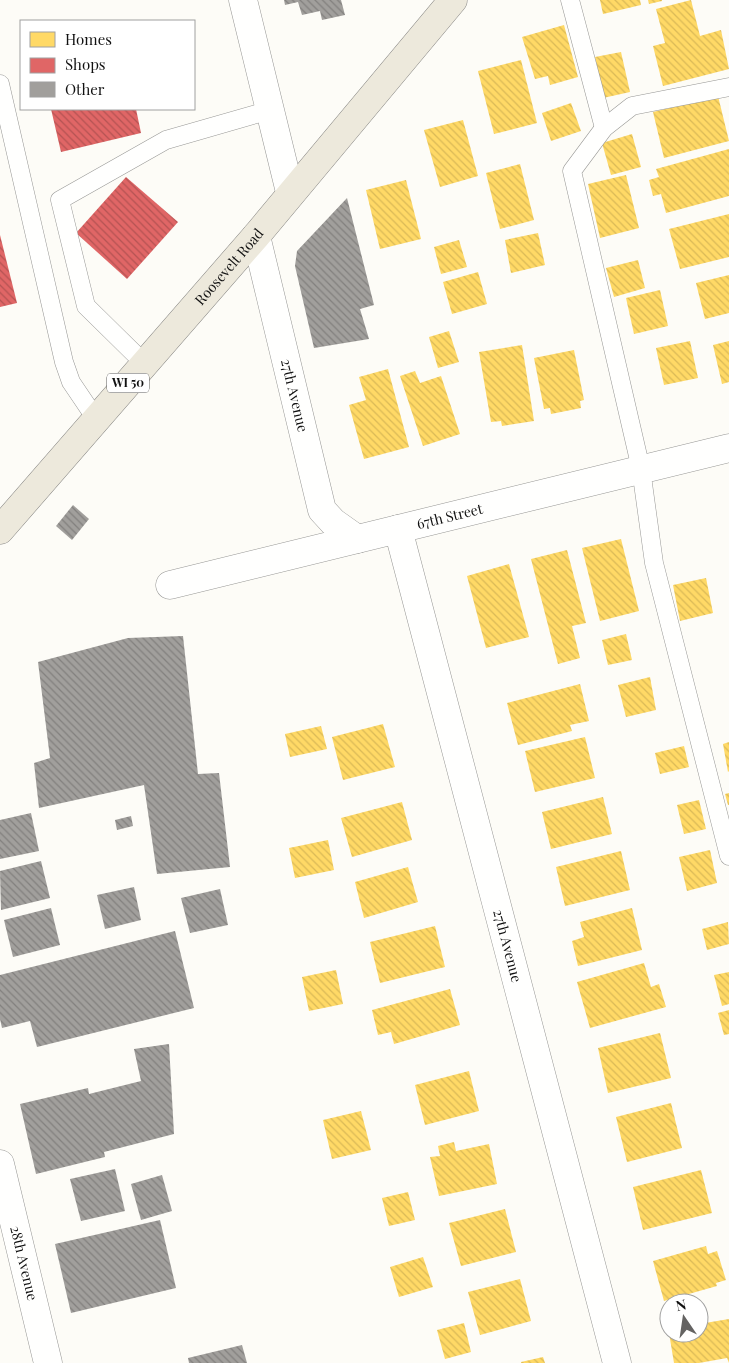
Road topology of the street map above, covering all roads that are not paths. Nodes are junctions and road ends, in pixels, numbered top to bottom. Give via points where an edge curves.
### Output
1 (242, 0) edge
2 (453, 0) edge
3 (570, 0) edge
4 (0, 84) edge
5 (729, 87) edge
6 (270, 110) junction
7 (604, 128) junction
8 (290, 192) junction
9 (256, 236) junction
10 (145, 364) junction
11 (96, 419) junction
12 (729, 448) edge
13 (641, 469) junction
14 (398, 529) junction
15 (0, 530) edge
16 (357, 539) junction
17 (170, 585) dead end
18 (729, 856) edge
19 (0, 1164) edge
20 (48, 1363) edge
21 (617, 1363) edge

1 - 6 street
2 - 8 main road, Roosevelt Road / WI 50
3 - 7 lane
4 - 11 lane via 64,362 71,382
5 - 7 lane via 632,106
6 - 8 street
6 - 10 lane via 166,140 60,200 86,306
7 - 13 lane via 572,171
8 - 9 main road, Roosevelt Road / WI 50
9 - 10 main road, Roosevelt Road / WI 50
9 - 16 street, 27th Avenue via 322,510
10 - 11 main road, Roosevelt Road / WI 50
11 - 15 main road, Roosevelt Road / WI 50
12 - 13 street, 67th Street
13 - 14 street, 67th Street
13 - 18 lane via 654,563
14 - 16 street, 67th Street
14 - 21 street, 27th Avenue
16 - 17 street, 67th Street
19 - 20 street, 28th Avenue

